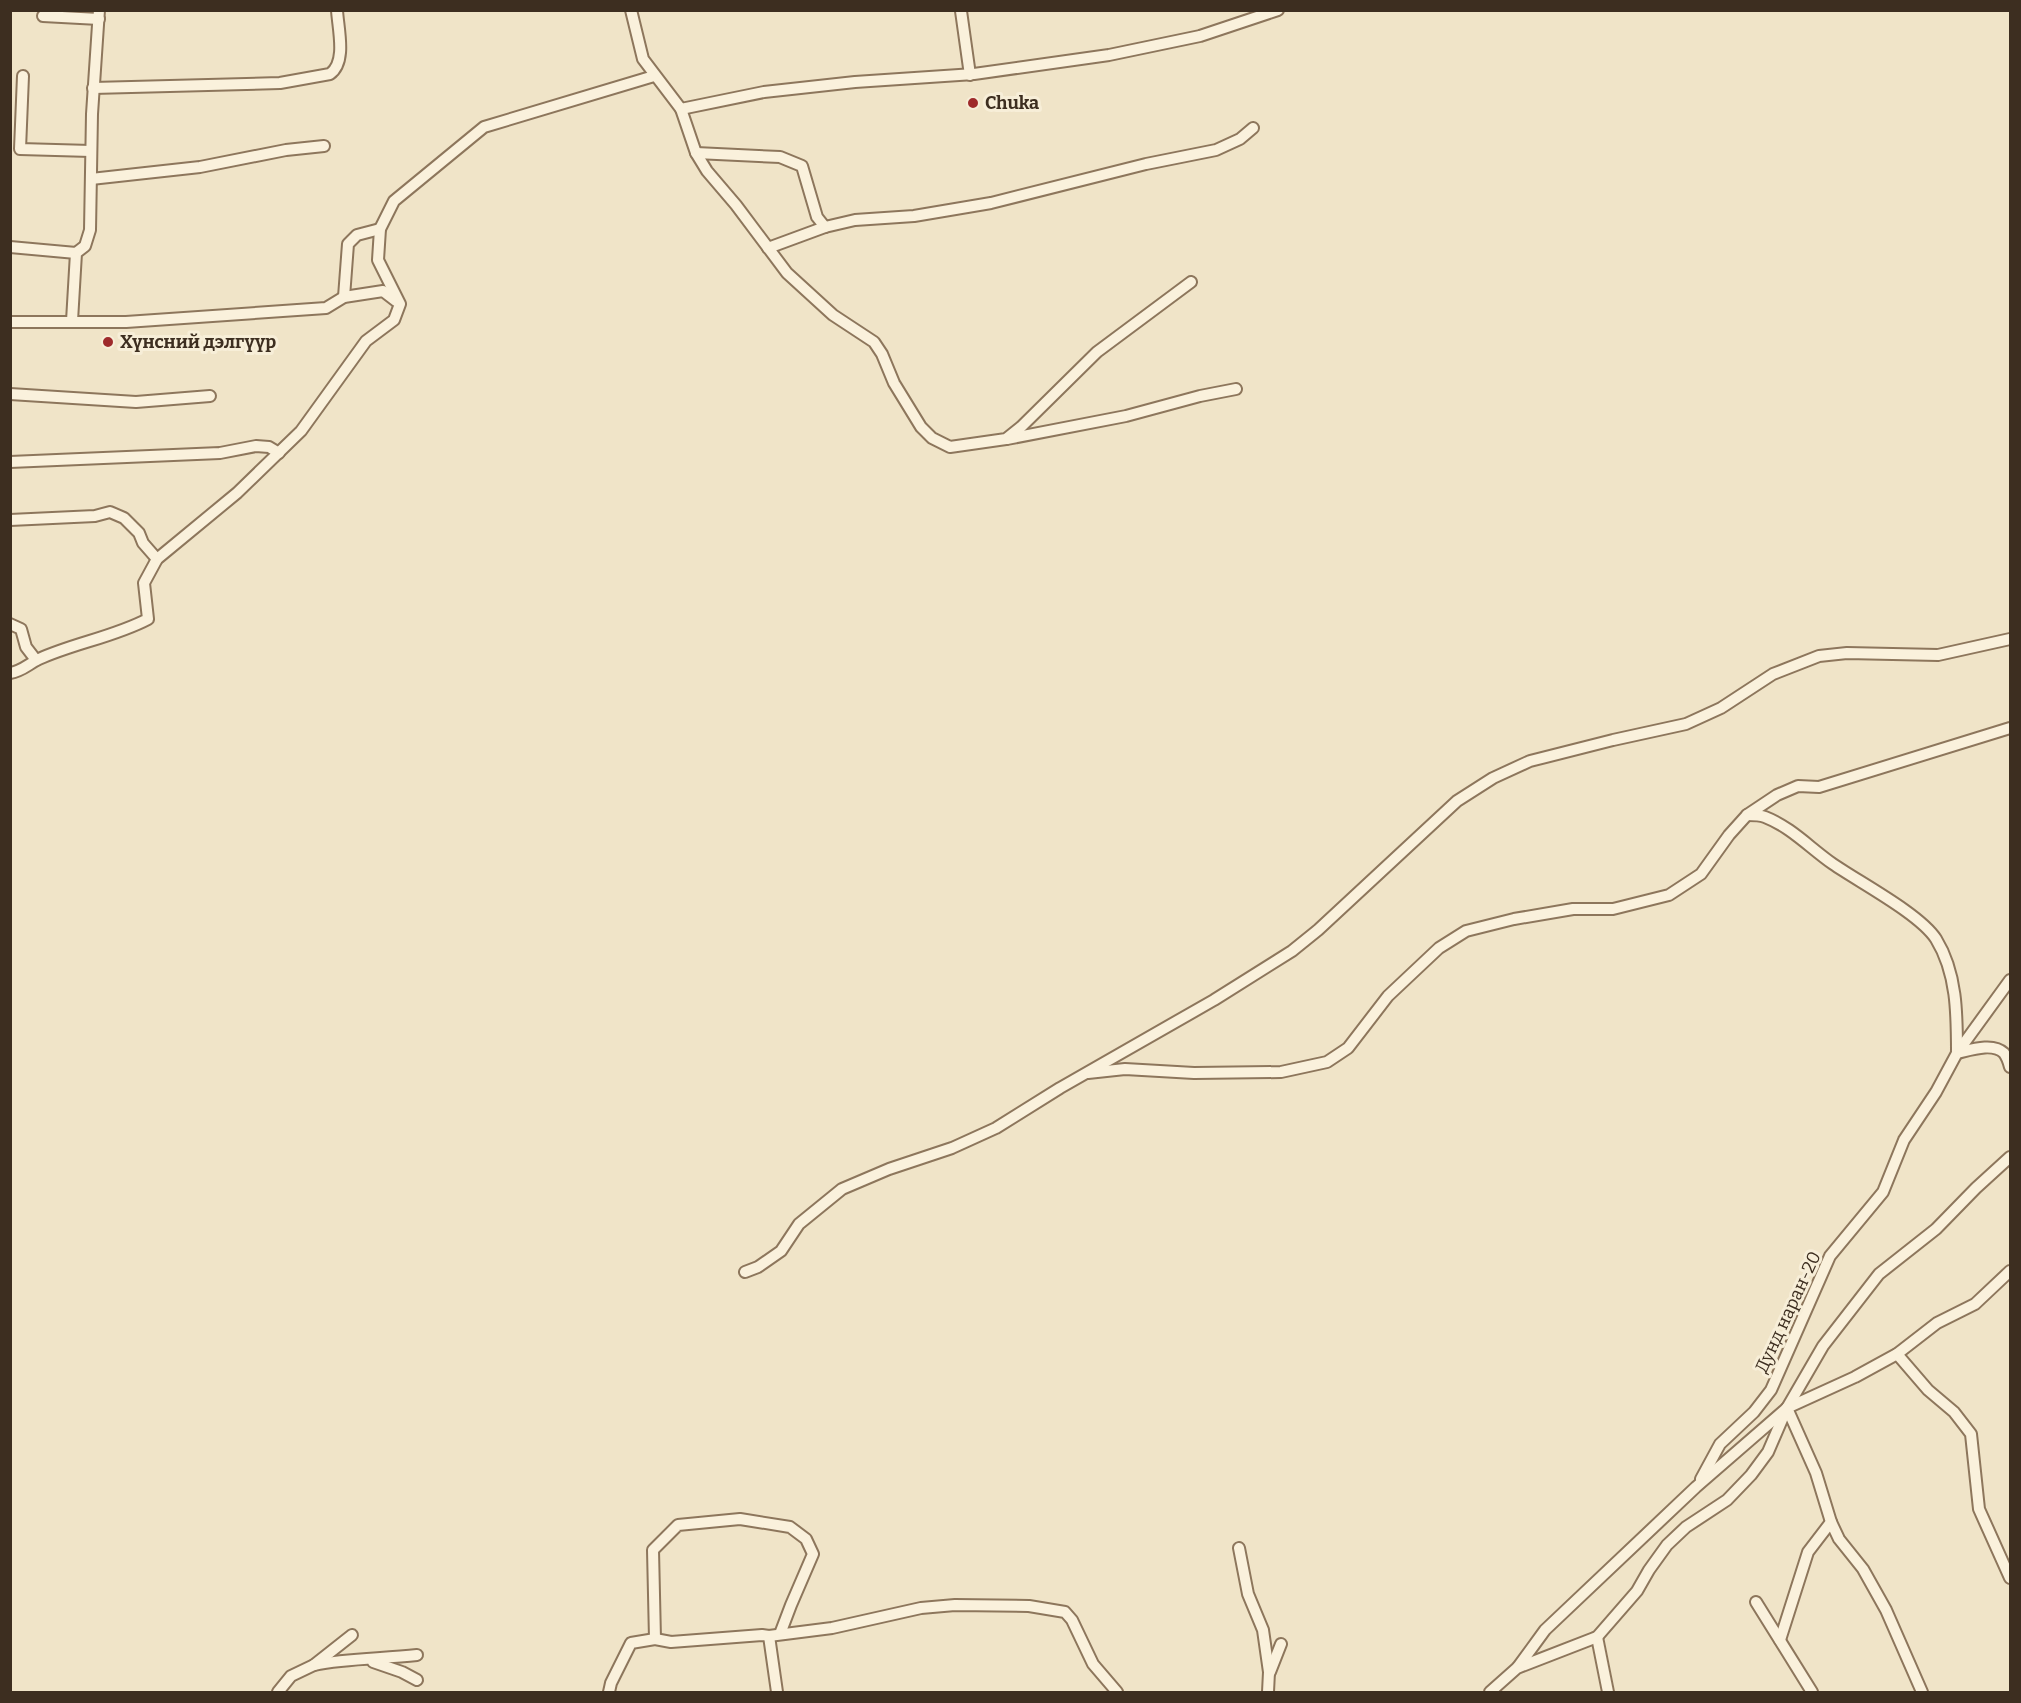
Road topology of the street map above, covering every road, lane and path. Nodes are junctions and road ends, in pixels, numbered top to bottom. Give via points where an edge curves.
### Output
1 (337, 10) edge
2 (631, 10) edge
3 (1278, 10) edge
4 (961, 11) edge
5 (99, 15) edge
6 (43, 16) dead end
7 (970, 75) junction
8 (23, 76) dead end
9 (654, 76) junction
10 (93, 88) junction
11 (681, 109) junction
12 (1252, 128) dead end
13 (324, 146) dead end
14 (91, 151) junction
15 (696, 153) junction
16 (91, 179) junction
17 (825, 227) junction
18 (380, 229) junction
19 (10, 247) edge
20 (768, 248) junction
21 (76, 253) junction
22 (1191, 282) dead end
23 (344, 297) junction
24 (400, 304) junction
25 (72, 321) junction
26 (10, 322) edge
27 (1236, 389) dead end
28 (10, 394) edge
29 (210, 396) dead end
30 (1006, 439) junction
31 (972, 449) dead end
32 (279, 453) junction
33 (10, 462) edge
34 (10, 520) edge
35 (157, 559) junction
36 (10, 624) edge
37 (2010, 639) edge
38 (36, 660) junction
39 (10, 672) edge
40 (2010, 729) edge
41 (1747, 814) junction
42 (2010, 980) edge
43 (1957, 1053) junction
44 (2010, 1067) edge
45 (1085, 1073) junction
46 (2010, 1157) edge
47 (2010, 1271) edge
48 (745, 1272) dead end
49 (1897, 1354) junction
50 (1787, 1408) junction
51 (1696, 1487) junction
52 (1831, 1522) junction
53 (1239, 1548) dead end
54 (2010, 1578) edge
55 (1756, 1602) dead end
56 (780, 1634) junction
57 (352, 1635) dead end
58 (769, 1636) junction
59 (1597, 1637) junction
60 (656, 1639) junction
61 (1780, 1640) junction
62 (1281, 1644) dead end
63 (417, 1655) dead end
64 (364, 1660) junction
65 (314, 1665) junction
66 (1517, 1668) junction
67 (1269, 1672) junction
68 (417, 1680) dead end
69 (278, 1692) edge
70 (609, 1692) edge
71 (777, 1692) edge
72 (1117, 1692) edge
73 (1268, 1692) edge
74 (1490, 1692) edge
75 (1608, 1692) edge
76 (1812, 1692) edge
77 (1922, 1692) edge

1 - 10 street via 340,58 330,74 280,83
2 - 9 street via 643,59
3 - 7 street via 1200,36 1109,56
4 - 7 street
5 - 6 street
5 - 10 street
7 - 11 street via 764,92
8 - 14 street via 20,150
9 - 11 street
9 - 18 street via 484,127 394,201
10 - 14 street
11 - 15 street
12 - 17 street via 1240,139 1216,150 991,203
13 - 16 street via 200,167
14 - 16 street
15 - 17 street via 780,157 802,166 818,217
15 - 20 street
16 - 21 street via 90,230 85,246
17 - 20 street
18 - 23 street via 357,235 348,244
18 - 24 street via 378,260
19 - 21 street
20 - 30 street via 787,273 833,315 874,342 910,412 932,438 950,447
21 - 25 street
22 - 30 street via 1097,352
23 - 24 street via 383,291
23 - 25 street via 326,308 126,322
24 - 32 street via 394,320 366,341 301,431
25 - 26 street
27 - 30 street via 1126,416
28 - 29 street via 136,402
30 - 31 street
32 - 33 street via 256,446 220,453
32 - 35 street
34 - 35 street via 110,513 124,518
35 - 38 street via 144,583 148,619
36 - 38 street via 21,629 26,647
37 - 45 street via 1938,655 1819,656 1773,674 1721,708 1686,724 1530,761 1493,778 1457,801 1292,951
38 - 39 street via 21,672
40 - 41 street via 1819,787 1798,786
41 - 43 street via 1764,816 1794,833 1934,936 1951,974
41 - 45 street via 1701,874 1669,895 1613,909 1573,909 1466,931 1439,948 1388,996 1348,1048 1328,1062 1281,1072 1125,1069
42 - 43 street, Дунд наран-20
43 - 44 street via 1995,1047 2005,1054
43 - 51 street, Дунд наран-20 via 1904,1140 1883,1192 1830,1256 1771,1390 1720,1444
45 - 48 street via 996,1128 842,1189 799,1224 781,1251
46 - 50 street via 1936,1229 1879,1274 1823,1346
47 - 49 street via 1975,1304 1937,1323
49 - 50 street
49 - 54 street via 1971,1434 1979,1509
50 - 51 street
50 - 52 street via 1816,1473
50 - 59 street via 1768,1452 1751,1475 1726,1500 1667,1545 1637,1591
51 - 66 street via 1545,1630
52 - 61 street via 1808,1552
52 - 77 street via 1886,1610
53 - 67 street via 1248,1594 1263,1630
55 - 61 street
56 - 58 street
56 - 60 street via 813,1554 806,1539 790,1527 740,1520 678,1525 653,1550
56 - 72 street via 955,1605 1029,1606 1065,1612 1093,1664
57 - 65 street
58 - 60 street via 671,1642
58 - 71 street
59 - 66 street
59 - 75 street
60 - 70 street via 632,1643
61 - 76 street
62 - 67 street
63 - 64 street
64 - 65 street
64 - 68 street
65 - 69 street via 291,1676
66 - 74 street
67 - 73 street

